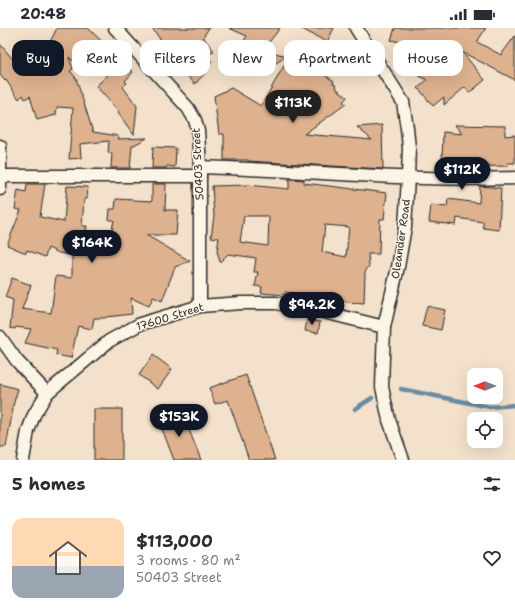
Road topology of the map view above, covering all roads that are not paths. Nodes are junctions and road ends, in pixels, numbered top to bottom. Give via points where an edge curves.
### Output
1 (115, 28) edge
2 (356, 28) edge
3 (0, 146) edge
4 (200, 171) junction
5 (1, 176) edge
6 (408, 178) junction
7 (515, 178) edge
8 (0, 189) edge
9 (200, 306) junction
10 (384, 327) junction
11 (0, 337) edge
12 (47, 394) junction
13 (23, 460) edge
14 (403, 460) edge

1 - 4 street, 50403 Street via 188,108 198,131
2 - 6 street, Oleander Road via 403,102 409,148
3 - 5 street
4 - 5 street
4 - 6 street via 250,168
4 - 9 street, 50403 Street
5 - 8 street
6 - 7 street
6 - 10 street, Oleander Road via 400,260
9 - 10 street, 17600 Street via 276,303
9 - 12 street, 17600 Street via 140,324 109,342
10 - 14 street, Oleander Road via 382,387 389,420
11 - 12 street via 16,361
12 - 13 street, 17600 Street via 28,431

